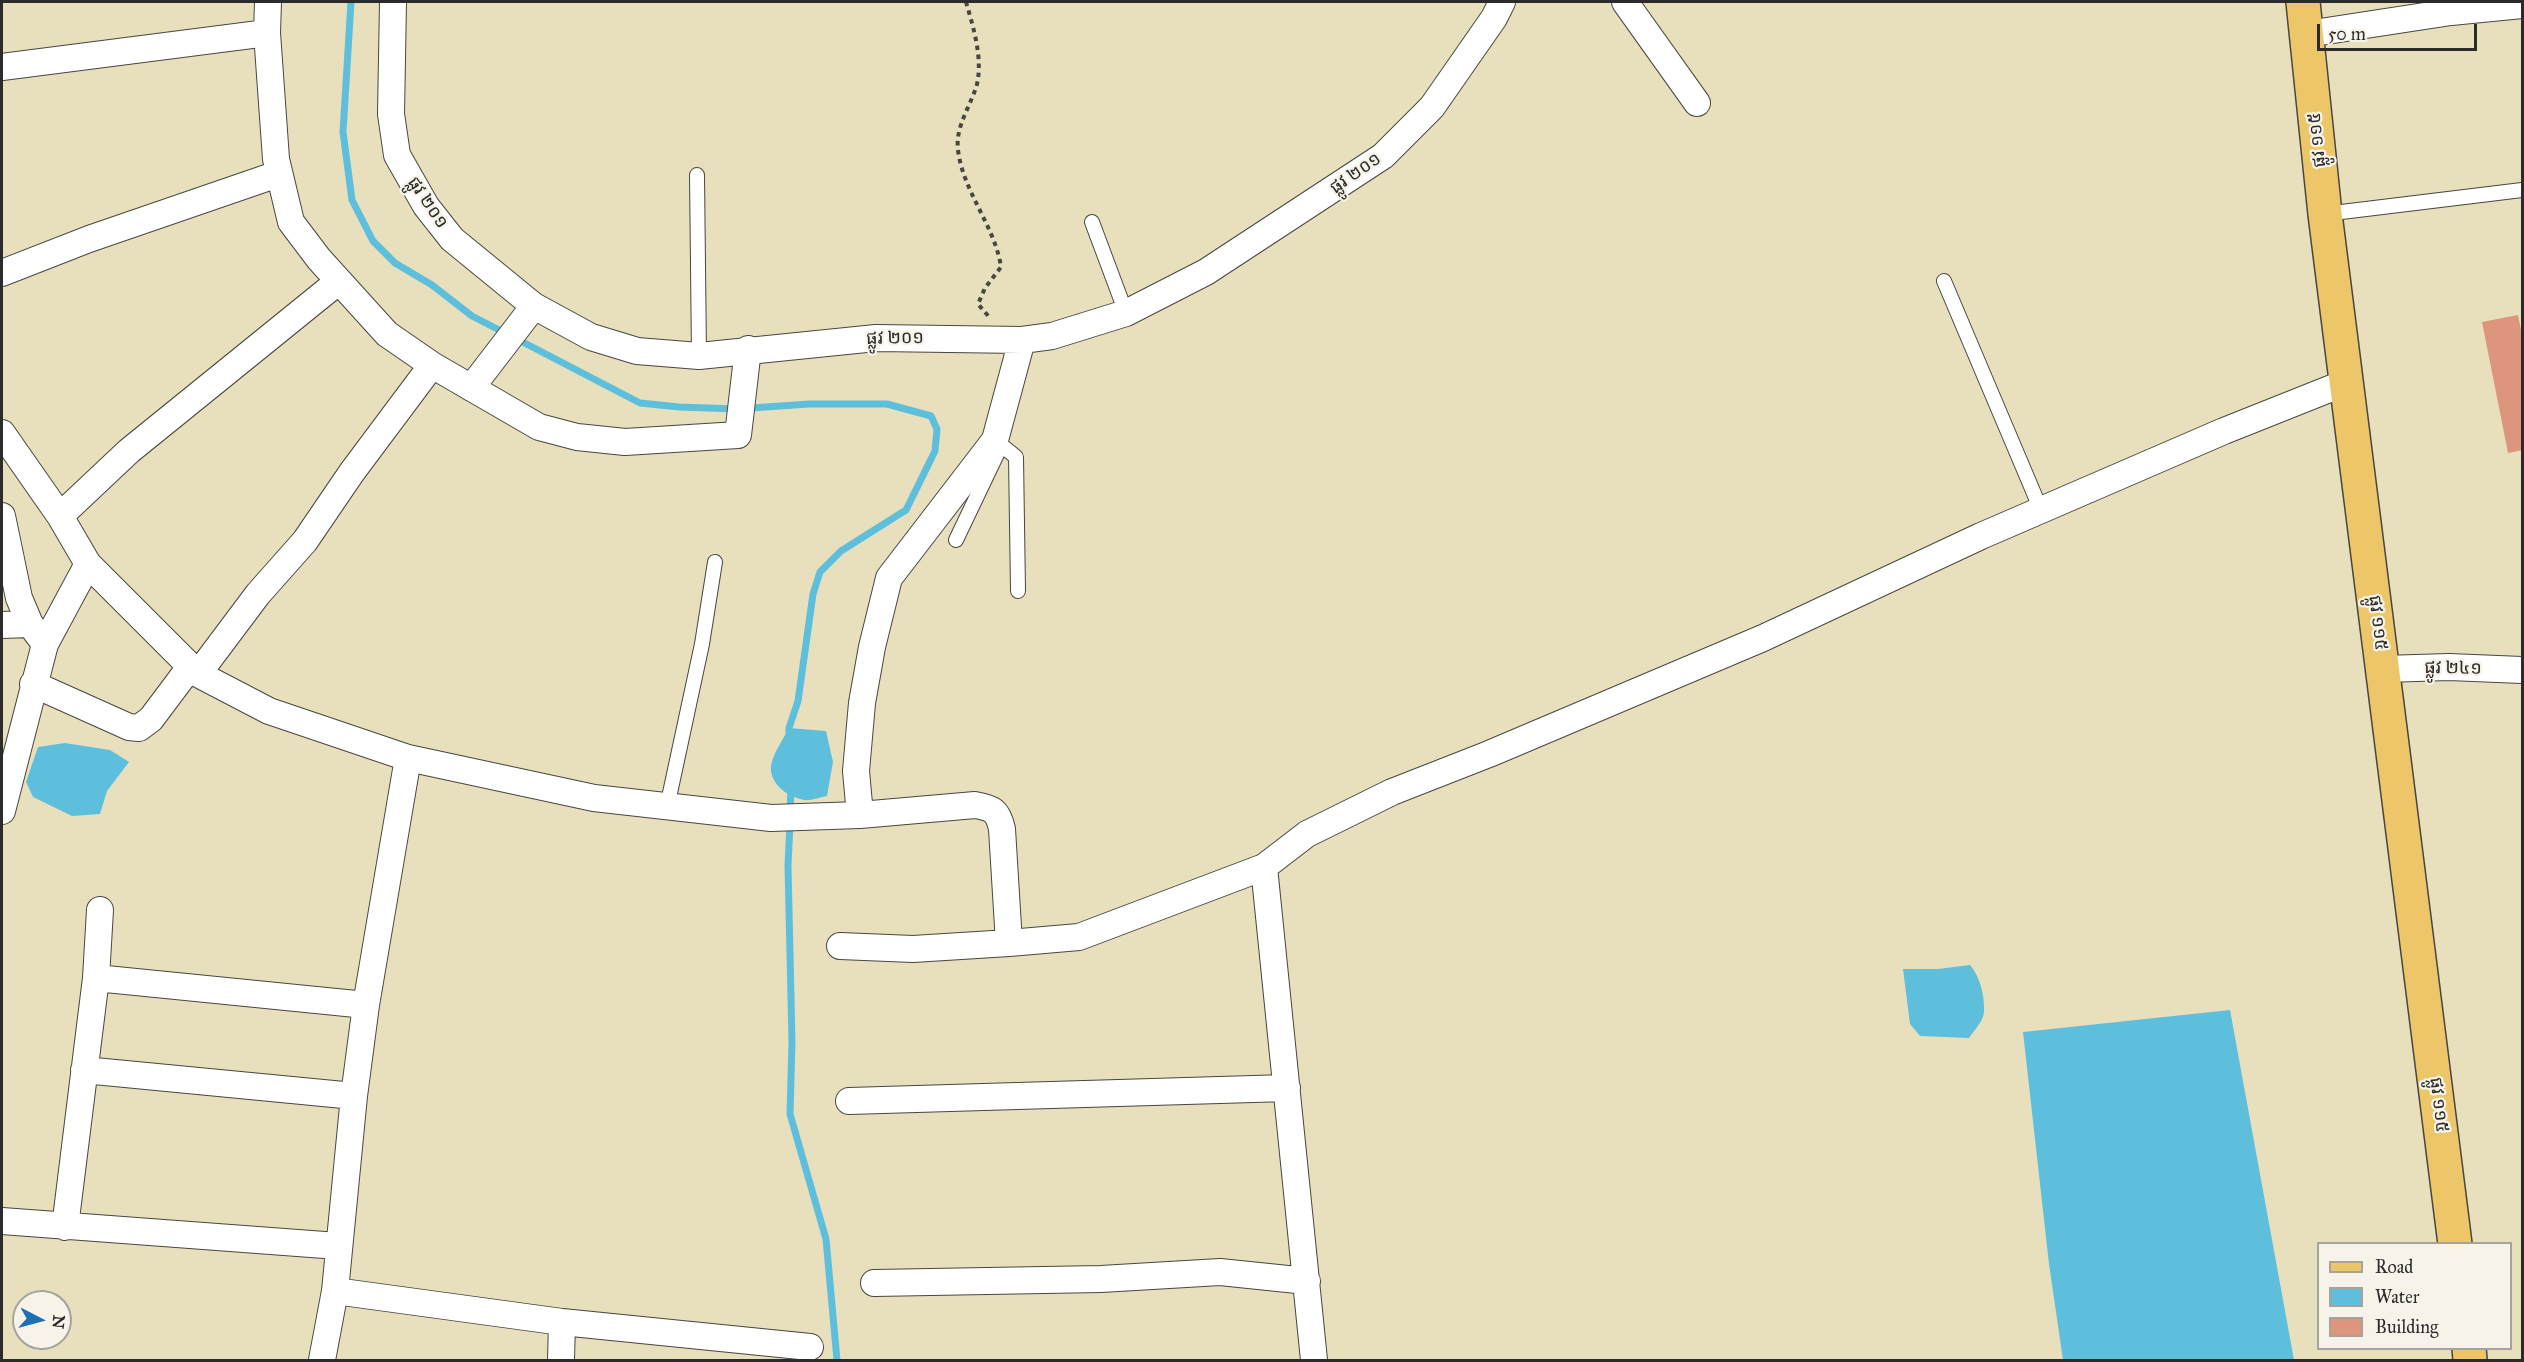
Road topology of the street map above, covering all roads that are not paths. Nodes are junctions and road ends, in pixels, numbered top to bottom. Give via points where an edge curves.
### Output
1 (268, 2) edge
2 (393, 2) edge
3 (1502, 2) edge
4 (1625, 2) edge
5 (2303, 2) edge
6 (2523, 4) edge
7 (267, 33) junction
8 (2307, 34) junction
9 (2, 67) edge
10 (1697, 103) dead end
11 (278, 174) junction
12 (697, 175) dead end
13 (2523, 190) edge
14 (2325, 214) junction
15 (1092, 222) dead end
16 (2, 273) edge
17 (339, 281) junction
18 (1944, 281) dead end
19 (534, 306) junction
20 (1126, 313) junction
21 (1014, 340) junction
22 (748, 350) junction
23 (699, 356) junction
24 (432, 365) junction
25 (2347, 382) junction
26 (471, 388) junction
27 (2, 434) edge
28 (999, 442) junction
29 (2041, 510) junction
30 (2, 516) edge
31 (60, 516) junction
32 (956, 540) dead end
33 (715, 562) dead end
34 (88, 564) junction
35 (1018, 591) dead end
36 (2, 625) edge
37 (38, 634) junction
38 (2383, 669) junction
39 (194, 670) junction
40 (2523, 670) edge
41 (33, 684) junction
42 (408, 758) junction
43 (3, 799) edge
44 (667, 807) junction
45 (860, 815) junction
46 (1264, 867) junction
47 (100, 910) dead end
48 (1009, 943) junction
49 (840, 946) dead end
50 (96, 978) junction
51 (366, 1005) junction
52 (84, 1070) junction
53 (1287, 1088) junction
54 (354, 1096) junction
55 (849, 1101) dead end
56 (2, 1221) edge
57 (65, 1227) junction
58 (2455, 1242) edge
59 (338, 1246) junction
60 (1307, 1281) junction
61 (874, 1283) dead end
62 (335, 1291) junction
63 (562, 1322) junction
64 (810, 1347) dead end
65 (736, 1350) edge
66 (322, 1360) edge
67 (561, 1360) edge
68 (1314, 1360) edge

1 - 7 street
2 - 19 street, ផ្លូវ ២០១ via 391,114 397,155 426,206 452,239
3 - 20 street, ផ្លូវ ២០១ via 1432,107 1383,156 1206,272
4 - 10 street
5 - 8 main road, ផ្លូវ ១១៥
6 - 8 street
7 - 9 street
7 - 11 street
8 - 14 main road, ផ្លូវ ១១៥
11 - 16 street
11 - 17 street via 291,222
12 - 23 lane
13 - 14 lane
14 - 25 main road, ផ្លូវ ១១៥
15 - 20 lane
17 - 24 street via 387,334
17 - 31 street via 129,450
18 - 29 lane
19 - 23 street, ផ្លូវ ២០១ via 591,337 637,351
19 - 26 street
20 - 21 street, ផ្លូវ ២០១ via 1052,336
21 - 22 street, ផ្លូវ ២០១ via 876,338
21 - 28 street
22 - 23 street, ផ្លូវ ២០១
22 - 26 street via 738,435 625,442 577,437 539,427
24 - 26 street
24 - 39 street via 305,541
25 - 29 street
25 - 38 main road, ផ្លូវ ១១៥
27 - 31 street
28 - 32 lane
28 - 35 lane via 1016,457
28 - 45 street via 889,578 862,703 856,771
29 - 46 street via 1763,638 1392,792 1307,834
30 - 37 street via 19,598
31 - 34 street
33 - 44 lane via 702,644
34 - 37 street
34 - 39 street
36 - 37 street
37 - 41 street
38 - 40 street, ផ្លូវ ២៤១
38 - 58 main road, ផ្លូវ ១១៥
39 - 41 street via 139,728
39 - 42 street via 269,711
41 - 43 street
42 - 44 street via 594,798
42 - 51 street
44 - 45 street via 776,818
45 - 48 street via 975,805 993,809 999,815 1002,829
46 - 48 street via 1079,937
46 - 53 street
47 - 50 street
48 - 49 street via 913,948
50 - 51 street
50 - 52 street
51 - 54 street
52 - 54 street
52 - 57 street
53 - 55 street
53 - 60 street
54 - 59 street
56 - 57 street
57 - 59 street
59 - 62 street
60 - 61 street via 1220,1272 1101,1279
60 - 68 street
62 - 63 street
62 - 66 street
63 - 65 street
63 - 67 street
64 - 65 street

